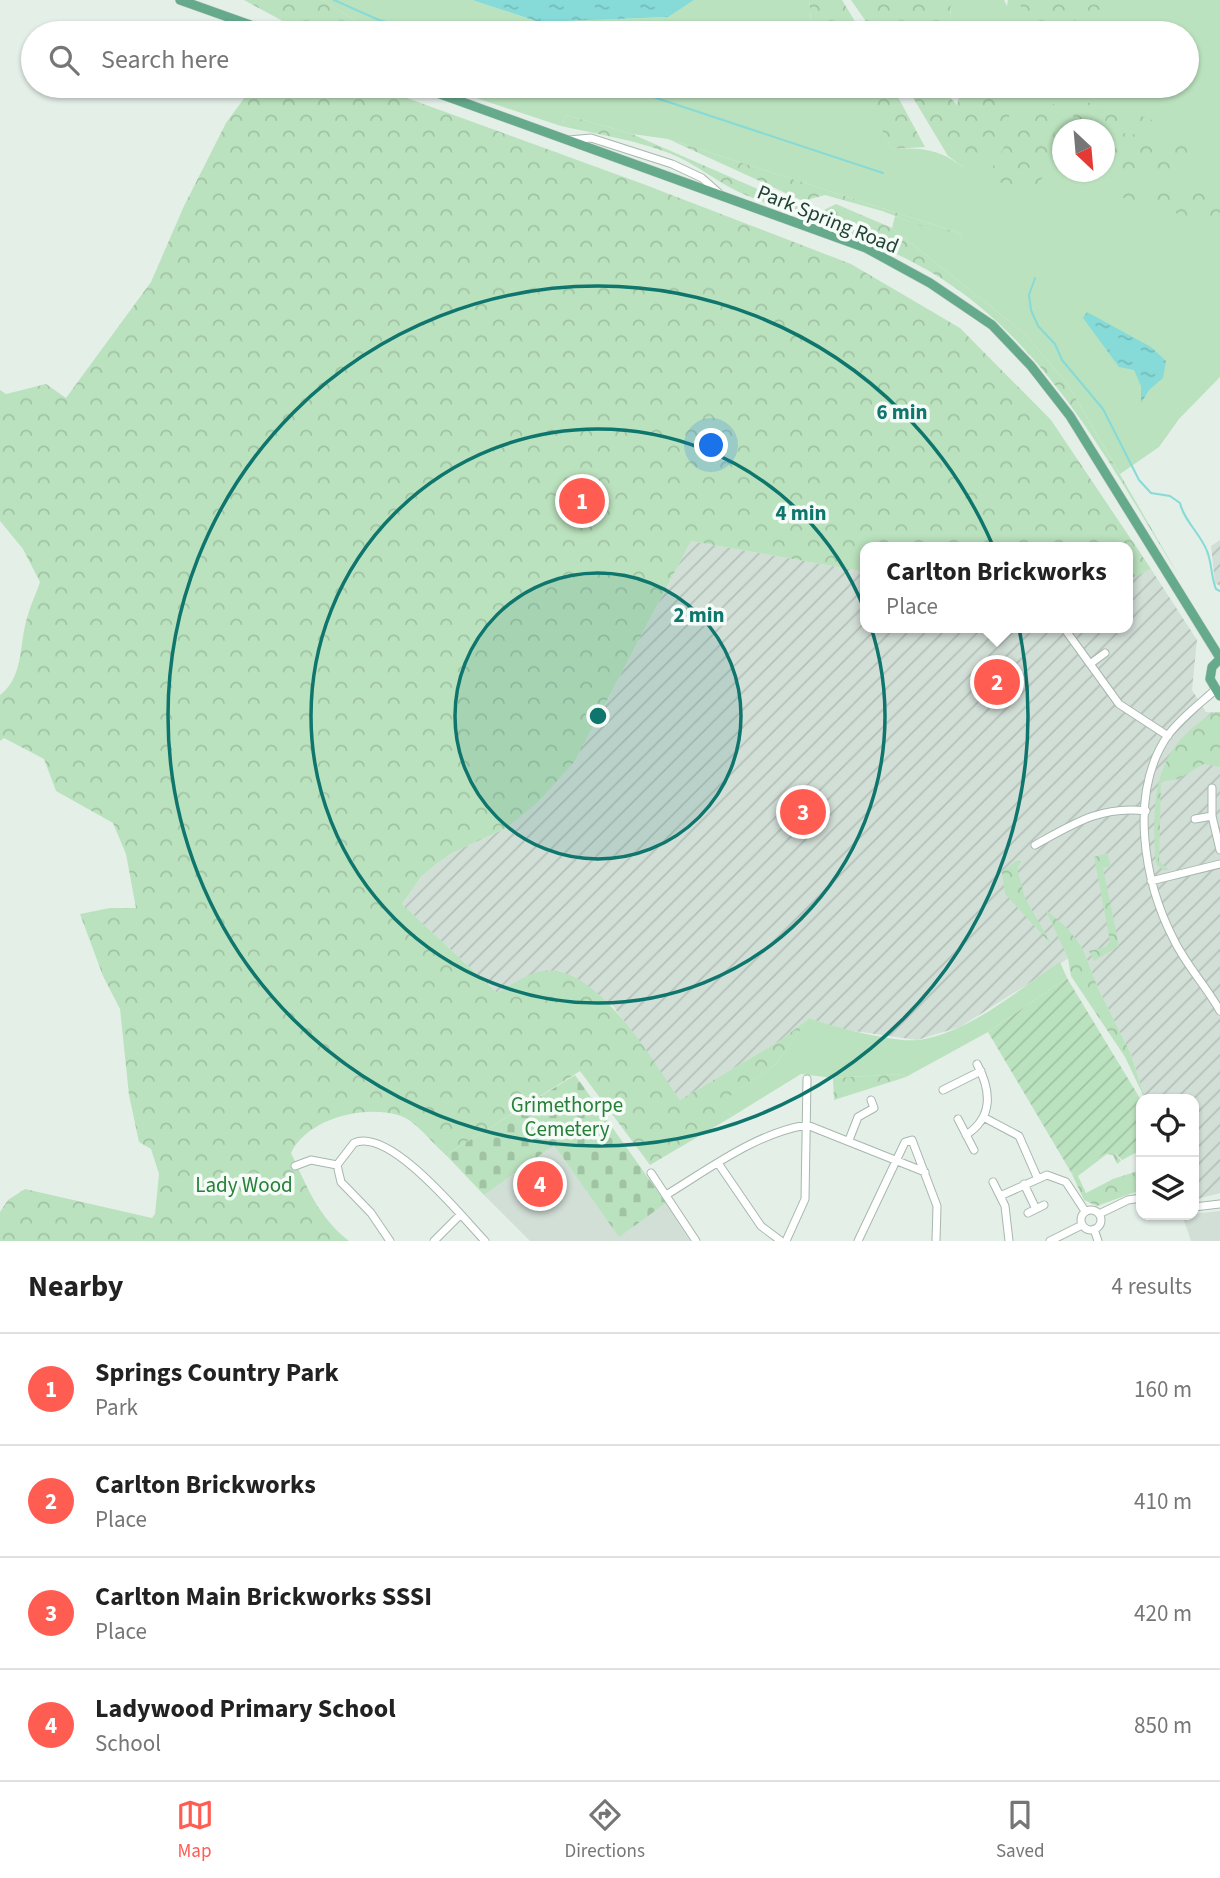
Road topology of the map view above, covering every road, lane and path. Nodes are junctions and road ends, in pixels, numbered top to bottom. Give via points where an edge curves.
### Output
1 (180, 0) edge
2 (239, 21) edge
3 (451, 98) edge
4 (1068, 633) edge
5 (1105, 653) dead end
6 (1220, 658) edge
7 (1090, 664) junction
8 (1217, 694) edge
9 (1167, 736) junction
10 (1212, 788) dead end
11 (1146, 811) junction
12 (1212, 816) junction
13 (1195, 820) dead end
14 (1035, 845) dead end
15 (1220, 850) edge
16 (1220, 864) edge
17 (1151, 881) junction
18 (1220, 1011) edge
19 (807, 1079) dead end
20 (943, 1090) dead end
21 (871, 1100) dead end
22 (985, 1118) junction
23 (958, 1119) dead end
24 (807, 1125) junction
25 (966, 1135) junction
26 (849, 1140) junction
27 (974, 1150) dead end
28 (896, 1161) junction
29 (718, 1163) junction
30 (337, 1165) junction
31 (295, 1166) dead end
32 (925, 1172) junction
33 (651, 1173) dead end
34 (1037, 1177) junction
35 (993, 1182) dead end
36 (1024, 1184) junction
37 (666, 1195) junction
38 (1000, 1196) junction
39 (1136, 1199) edge
40 (1220, 1205) edge
41 (1199, 1207) edge
42 (1036, 1209) dead end
43 (1085, 1211) junction
44 (1099, 1214) junction
45 (460, 1215) junction
46 (1082, 1225) junction
47 (1094, 1229) junction
48 (390, 1241) edge
49 (434, 1241) edge
50 (485, 1241) edge
51 (696, 1241) edge
52 (783, 1241) edge
53 (858, 1241) edge
54 (936, 1241) edge
55 (1009, 1241) edge
56 (1050, 1241) edge
57 (1098, 1241) edge

1 - 2 main road
3 - 6 main road, Park Spring Road via 866,248 930,283 992,325 1070,416
4 - 7 street
5 - 7 street
6 - 8 main road, Park Spring Road via 1210,673
7 - 9 street via 1119,704
8 - 9 street via 1183,717
9 - 11 street via 1149,783
10 - 12 street
11 - 14 street via 1118,809 1089,815
11 - 17 street
12 - 13 street
12 - 15 street
16 - 17 street
17 - 18 street via 1175,943
19 - 24 street
20 - 22 street via 979,1068 989,1092
21 - 26 street via 874,1108 858,1117
22 - 25 street
22 - 34 street via 1019,1136
23 - 25 street
24 - 26 street
24 - 29 street via 787,1128
24 - 52 street via 805,1199
25 - 27 street
26 - 28 street
28 - 32 street
28 - 32 street via 905,1142 912,1140
28 - 53 street
29 - 37 street
29 - 52 street via 761,1226
30 - 31 street via 311,1160
30 - 45 street via 354,1143 374,1141 405,1160
30 - 48 street via 341,1182
32 - 54 street via 937,1206
33 - 37 street
34 - 36 street
34 - 43 street via 1047,1175 1066,1182
35 - 38 street
36 - 38 street
36 - 42 street
37 - 51 street
38 - 55 street
39 - 44 street
40 - 41 street
43 - 44 street
43 - 46 street
44 - 47 street via 1101,1221
45 - 49 street
45 - 50 street
46 - 47 street
46 - 56 street
47 - 57 street

